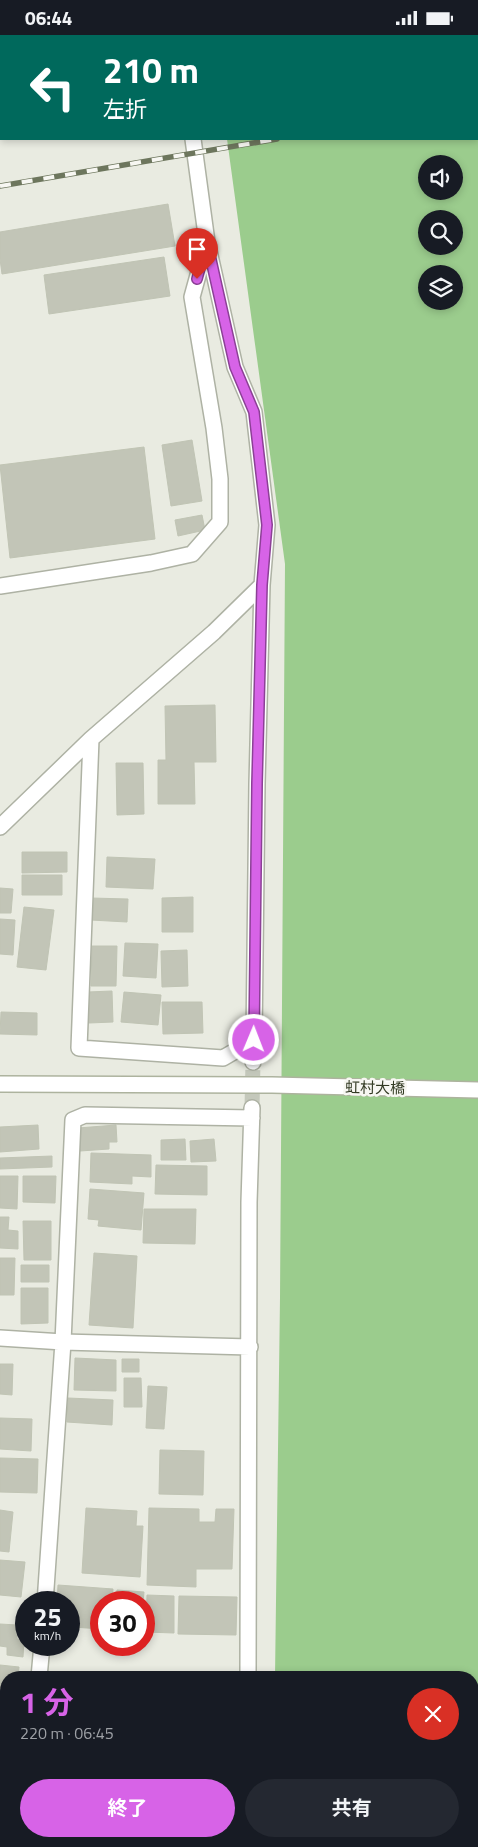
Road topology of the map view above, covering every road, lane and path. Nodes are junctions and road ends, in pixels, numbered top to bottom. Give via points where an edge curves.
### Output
1 (193, 140) edge
2 (207, 242) junction
3 (262, 585) junction
4 (0, 586) edge
5 (91, 739) junction
6 (0, 827) edge
7 (254, 1040) junction
8 (253, 1062) tunnel mouth
9 (0, 1084) edge
10 (478, 1090) edge
11 (0, 1338) edge
12 (63, 1342) junction
13 (250, 1347) junction
14 (46, 1591) edge
15 (41, 1656) edge
16 (40, 1671) edge
17 (248, 1671) edge

1 - 2 street
2 - 3 street via 235,367 254,412 267,525
2 - 4 street via 192,297 214,429 220,479 220,522 192,554
3 - 5 street via 214,632
3 - 7 street
5 - 6 street
5 - 7 street via 79,1048 223,1058
7 - 8 street
9 - 10 street, 虹村大橋
11 - 12 street
12 - 13 street
12 - 13 street via 73,1120 85,1115 252,1113
12 - 14 street
13 - 17 street
15 - 16 street

